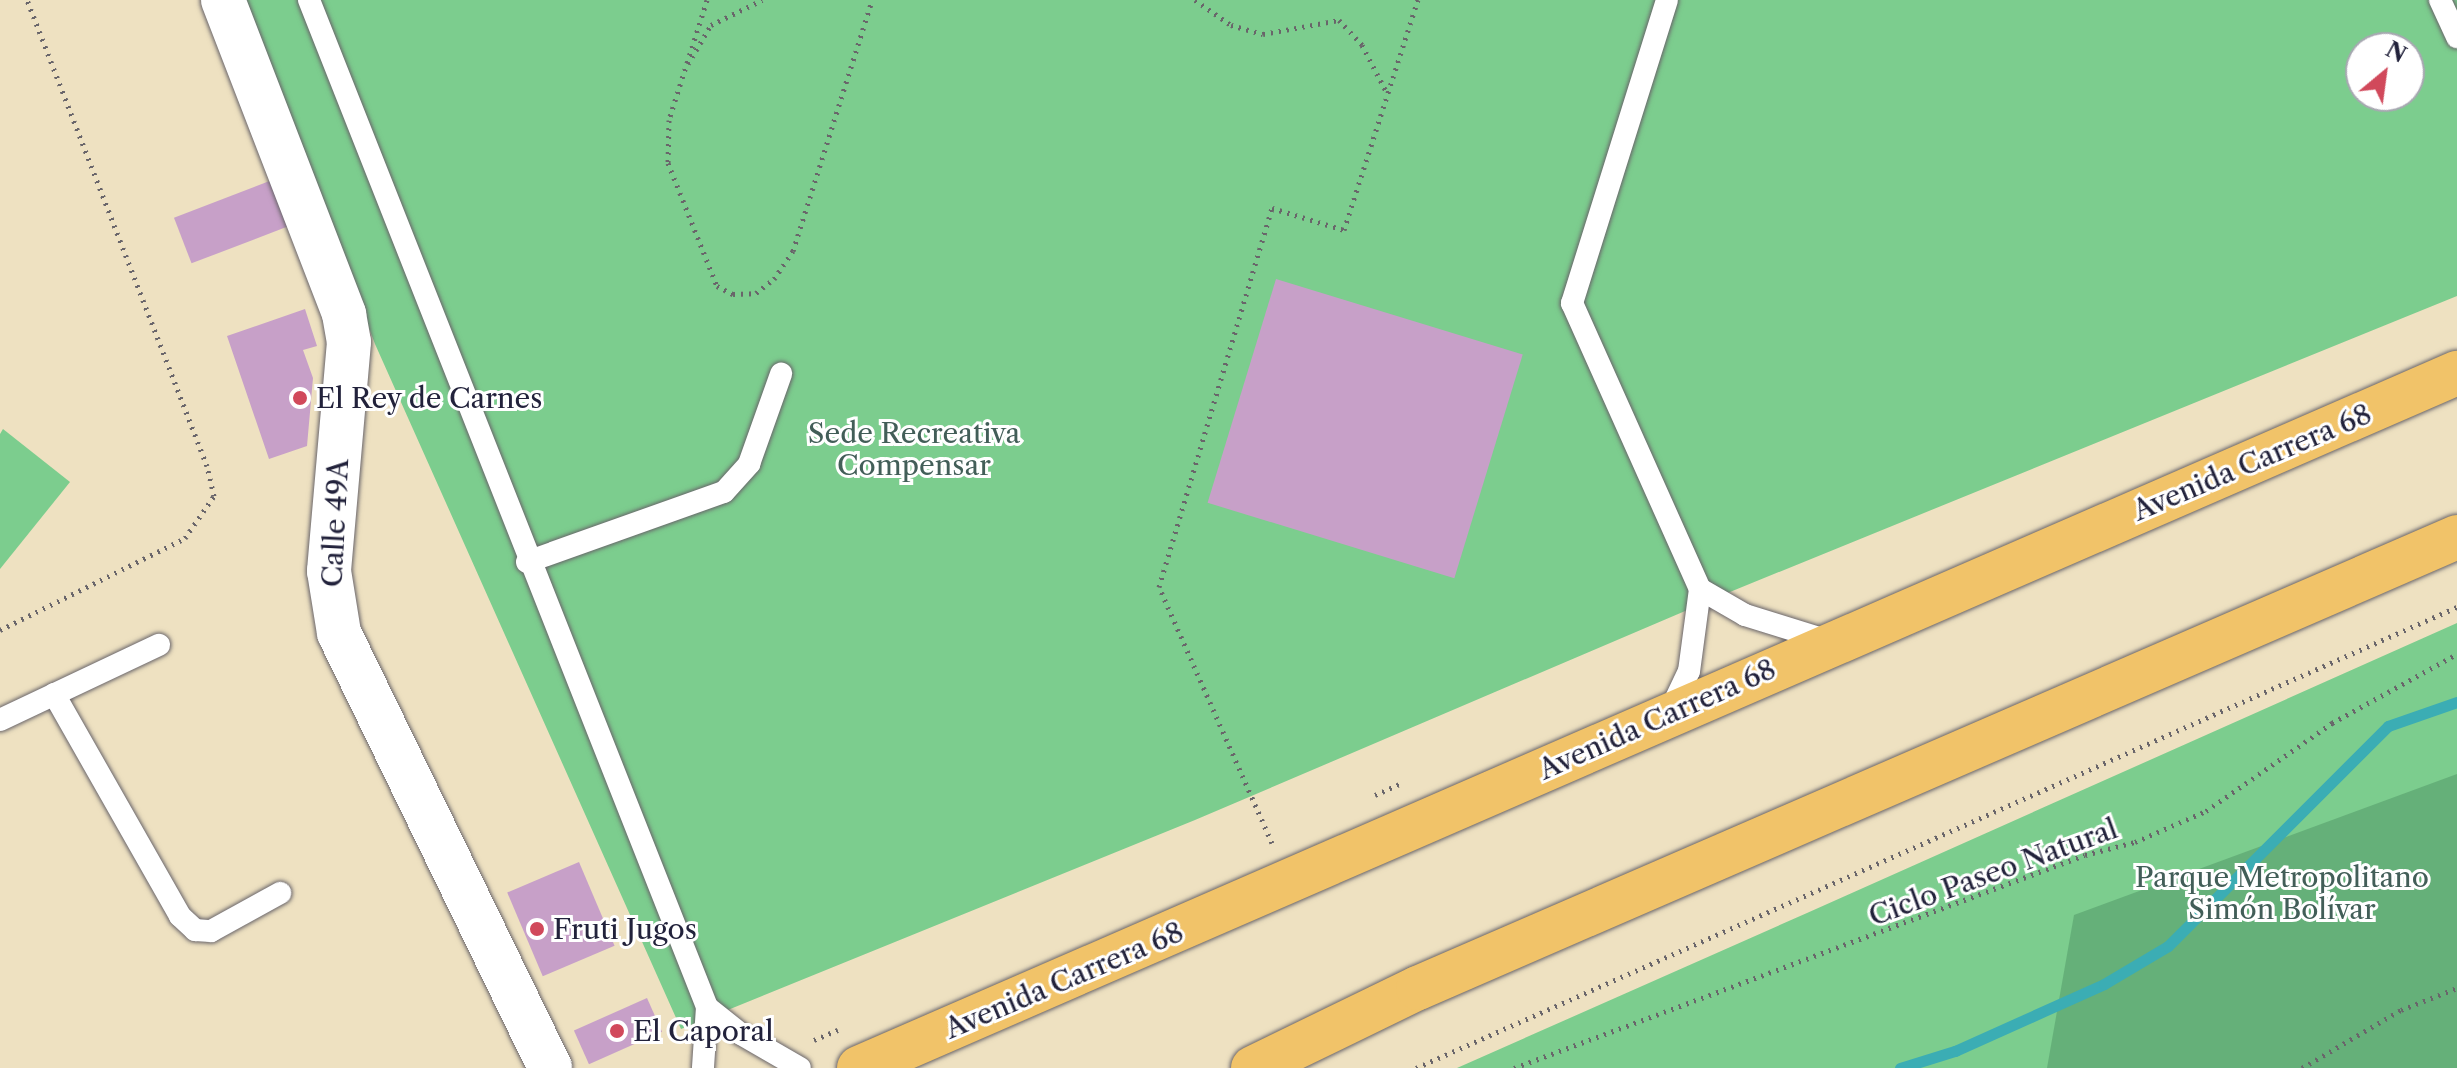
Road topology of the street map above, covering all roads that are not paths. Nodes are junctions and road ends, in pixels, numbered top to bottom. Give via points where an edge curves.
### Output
1 (223, 0) edge
2 (309, 0) edge
3 (1667, 0) edge
4 (2440, 0) edge
5 (2457, 37) edge
6 (2457, 373) edge
7 (781, 374) dead end
8 (2457, 537) edge
9 (527, 562) junction
10 (1700, 589) junction
11 (1832, 643) junction
12 (159, 645) dead end
13 (54, 694) junction
14 (1668, 713) junction
15 (0, 720) edge
16 (280, 893) dead end
17 (707, 1007) junction
18 (550, 1068) edge
19 (703, 1068) edge
20 (800, 1068) edge
21 (859, 1068) edge
22 (1253, 1068) edge

1 - 18 street, Calle 49A via 344,314 349,342 329,571 339,633
2 - 9 lane
3 - 10 lane via 1572,303
4 - 5 lane
6 - 11 main road, Avenida Carrera 68
7 - 9 lane via 749,464 724,492
8 - 22 main road via 1418,988
9 - 17 lane
10 - 11 lane via 1745,615
10 - 14 lane via 1689,671
11 - 14 main road, Avenida Carrera 68
12 - 13 lane
13 - 15 lane
13 - 16 lane via 180,916 195,930 211,931
14 - 21 main road, Avenida Carrera 68
17 - 19 lane
17 - 20 lane

